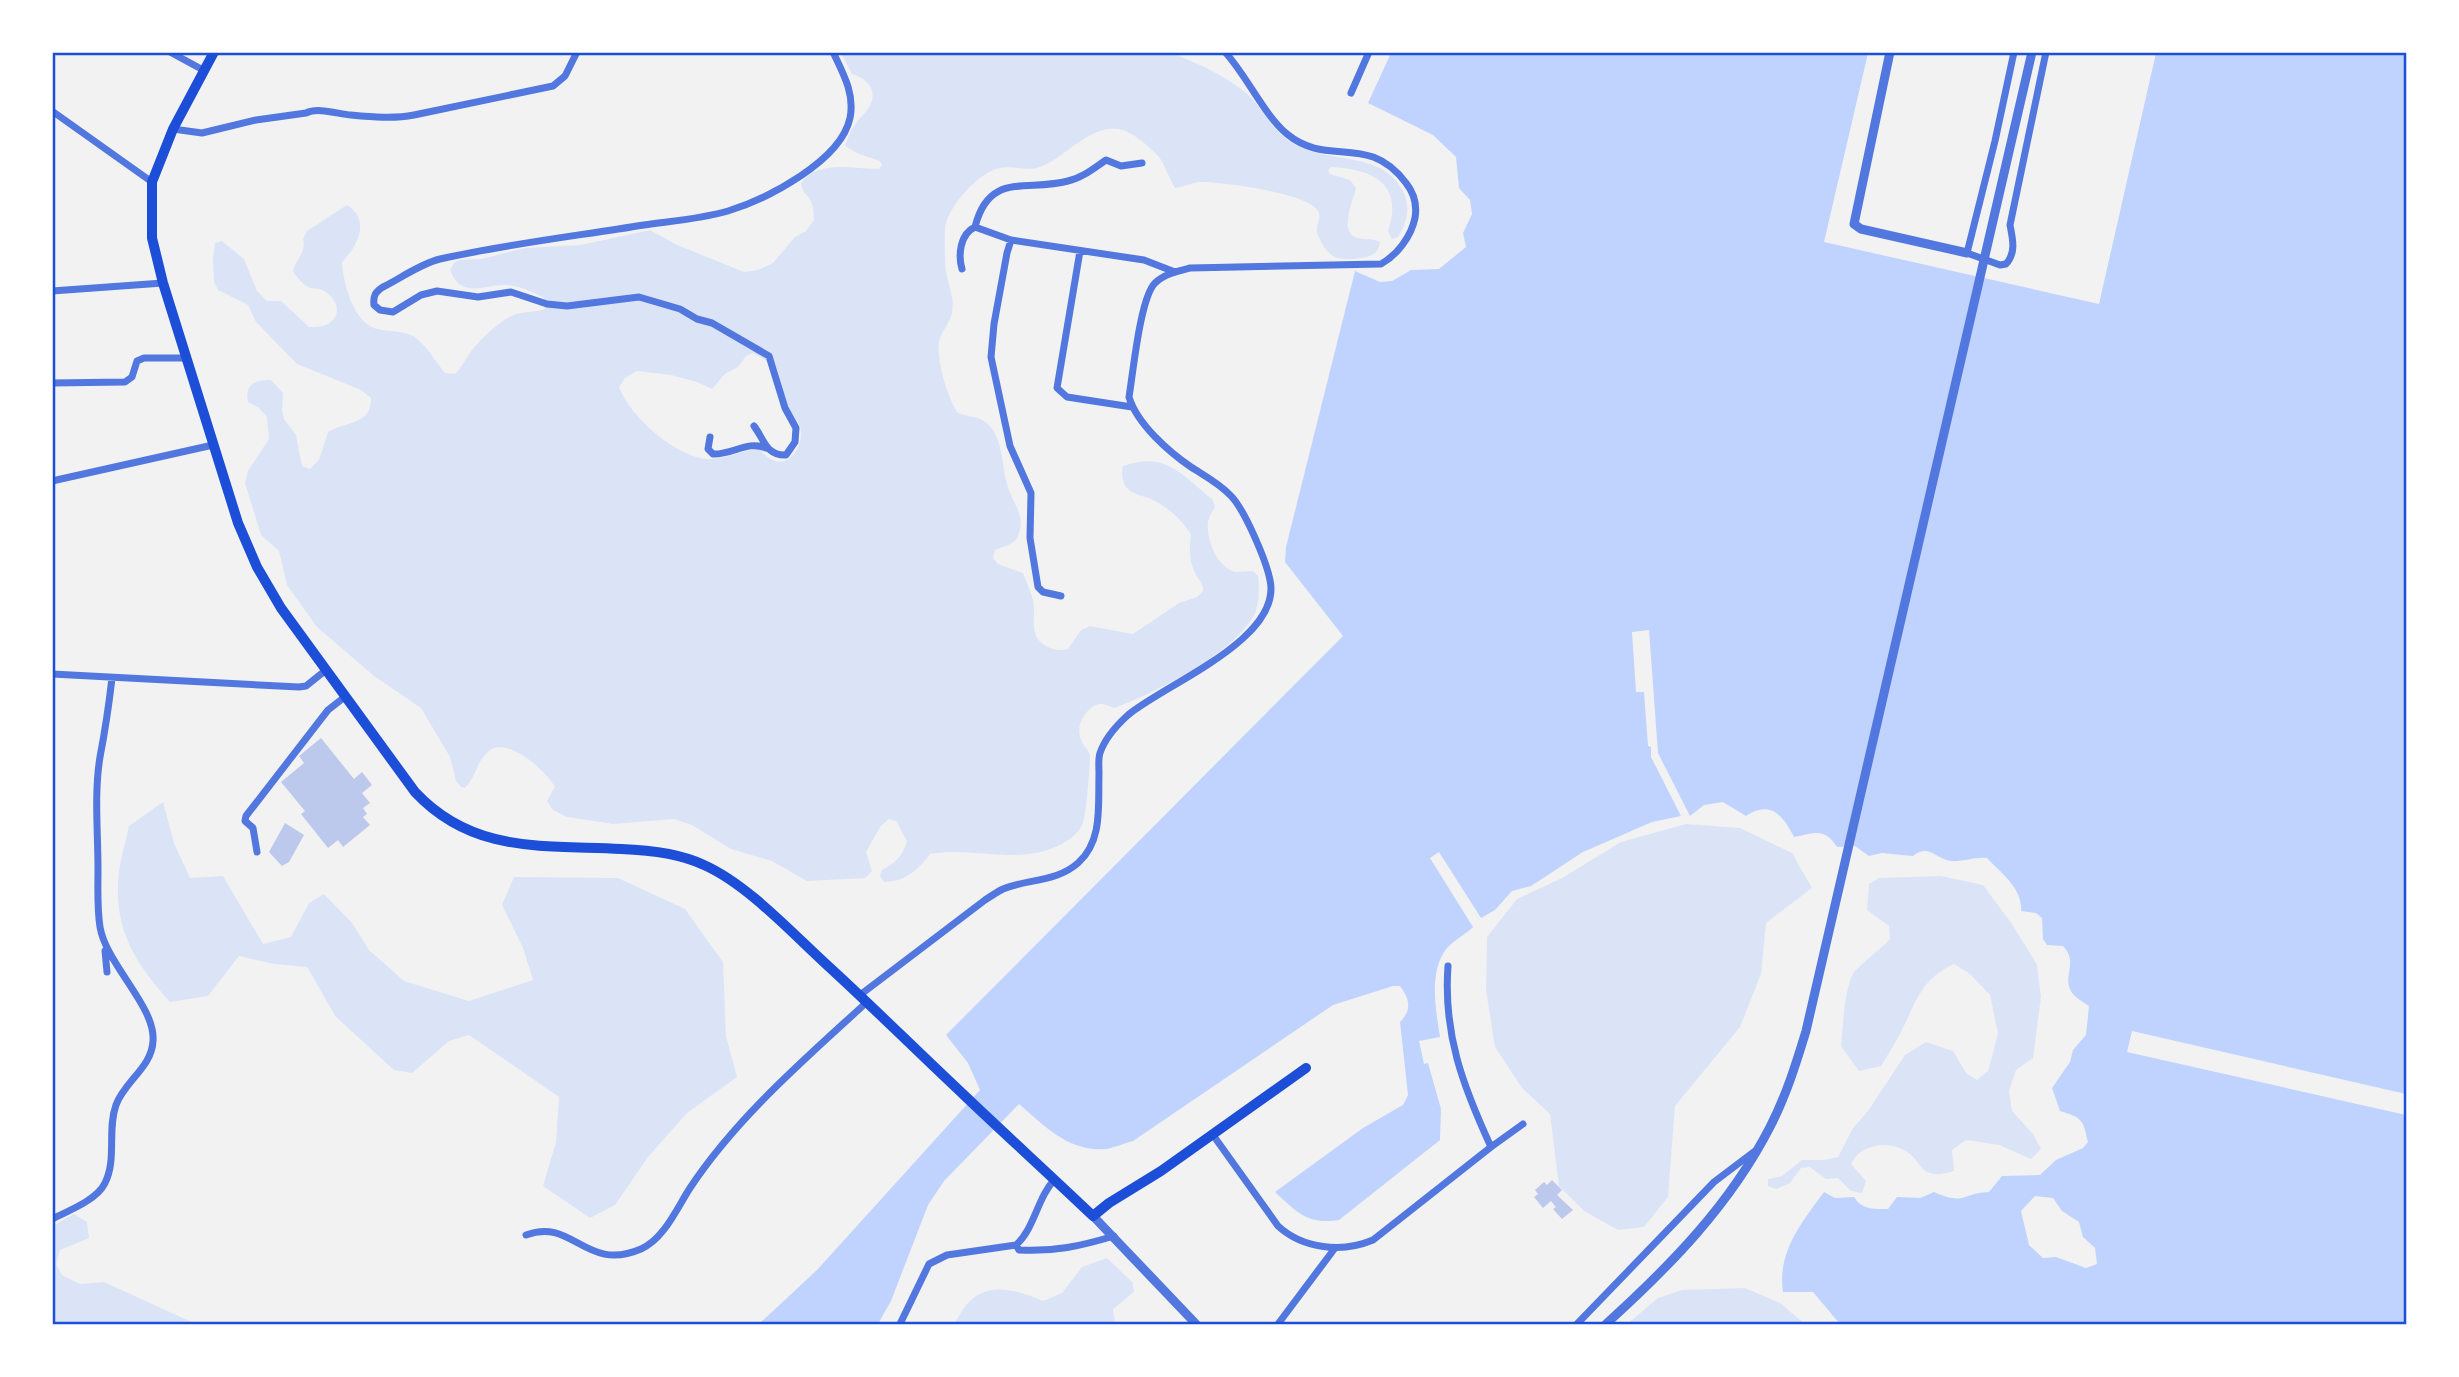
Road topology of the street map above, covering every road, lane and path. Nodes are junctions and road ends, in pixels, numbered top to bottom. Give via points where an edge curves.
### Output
1 (170, 52) edge
2 (214, 52) edge
3 (577, 52) edge
4 (833, 52) edge
5 (1225, 52) edge
6 (1368, 52) edge
7 (1890, 52) edge
8 (2014, 52) edge
9 (2032, 52) edge
10 (2046, 52) edge
11 (205, 71) junction
12 (1351, 93) dead end
13 (52, 111) edge
14 (173, 129) junction
15 (1142, 163) dead end
16 (152, 182) junction
17 (975, 227) junction
18 (1011, 240) junction
19 (1080, 251) junction
20 (1967, 253) junction
21 (962, 269) dead end
22 (1176, 272) junction
23 (163, 283) junction
24 (52, 291) edge
25 (187, 358) junction
26 (52, 383) edge
27 (1132, 407) junction
28 (754, 426) dead end
29 (710, 437) dead end
30 (214, 445) junction
31 (766, 448) junction
32 (52, 481) edge
33 (1061, 596) dead end
34 (326, 670) junction
35 (52, 674) edge
36 (112, 678) junction
37 (346, 696) junction
38 (257, 852) dead end
39 (104, 946) junction
40 (1448, 966) dead end
41 (107, 972) dead end
42 (864, 998) junction
43 (1306, 1068) dead end
44 (1523, 1124) dead end
45 (1213, 1135) junction
46 (1491, 1147) junction
47 (1758, 1148) junction
48 (1055, 1179) junction
49 (1093, 1216) junction
50 (52, 1219) edge
51 (526, 1235) dead end
52 (1114, 1236) junction
53 (1016, 1245) junction
54 (1335, 1248) junction
55 (900, 1325) edge
56 (1196, 1325) edge
57 (1278, 1325) edge
58 (1577, 1325) edge
59 (1606, 1325) edge

1 - 11 street
2 - 11 main road
3 - 14 street via 565,76 553,86 414,115 352,116 313,110 202,133
4 - 31 street via 851,95 844,134 838,145 808,170 758,200 701,218 435,260 383,287 373,298 374,305 386,313 437,291 478,297 511,292 567,306 639,297 680,309 769,356 796,428 795,442 786,455
5 - 22 street via 1279,126 1295,139 1326,151 1361,152 1395,169 1410,187 1417,209 1414,223 1395,254 1381,264
6 - 12 street
7 - 20 street via 1854,224
8 - 20 street
9 - 47 street via 1833,918 1798,1056
10 - 20 street via 2010,225 2011,258 2000,265
11 - 14 main road
13 - 16 street
14 - 16 main road
15 - 17 street via 1121,166 1107,160 1072,181 1003,188 980,211
16 - 23 main road via 152,238
17 - 18 street
17 - 21 street via 963,240
18 - 19 street
18 - 33 street via 991,357 1010,446 1031,493 1030,538 1038,587
19 - 22 street via 1144,260
19 - 27 street via 1057,388 1067,397
22 - 27 street via 1156,282 1147,299 1129,397
23 - 24 street
23 - 25 main road
25 - 26 street via 144,358 137,361 132,377 125,382
25 - 30 main road
27 - 42 street via 1150,431 1189,466 1230,494 1243,512 1270,579 1272,597 1262,619 1245,637 1130,714 1107,739 1099,755 1097,828 1077,864 1056,876 1003,889 985,900
28 - 31 street
29 - 31 street via 708,449 713,454 750,446
30 - 32 street
30 - 34 main road via 257,567
34 - 36 street via 299,687
34 - 37 main road
35 - 36 street
36 - 39 street via 100,756 97,827
37 - 38 street via 328,710 246,816
37 - 42 main road via 415,792 460,828 514,844 640,850 704,864 755,900
39 - 41 street
39 - 50 street via 148,1020 153,1045 116,1104 104,1184 97,1193
40 - 46 street via 1452,1043
42 - 48 main road
42 - 51 street via 730,1134 656,1240 645,1248 607,1255 559,1233
43 - 45 main road
44 - 46 street
45 - 49 main road
45 - 54 street via 1278,1226 1293,1238
46 - 54 street via 1373,1240 1352,1248
47 - 58 street via 1714,1182
47 - 59 street via 1719,1208 1687,1246
48 - 49 main road
48 - 53 street via 1045,1189 1024,1238
49 - 52 street
52 - 53 street via 1059,1250 1020,1250
52 - 56 street
53 - 55 street via 935,1259
54 - 57 street

